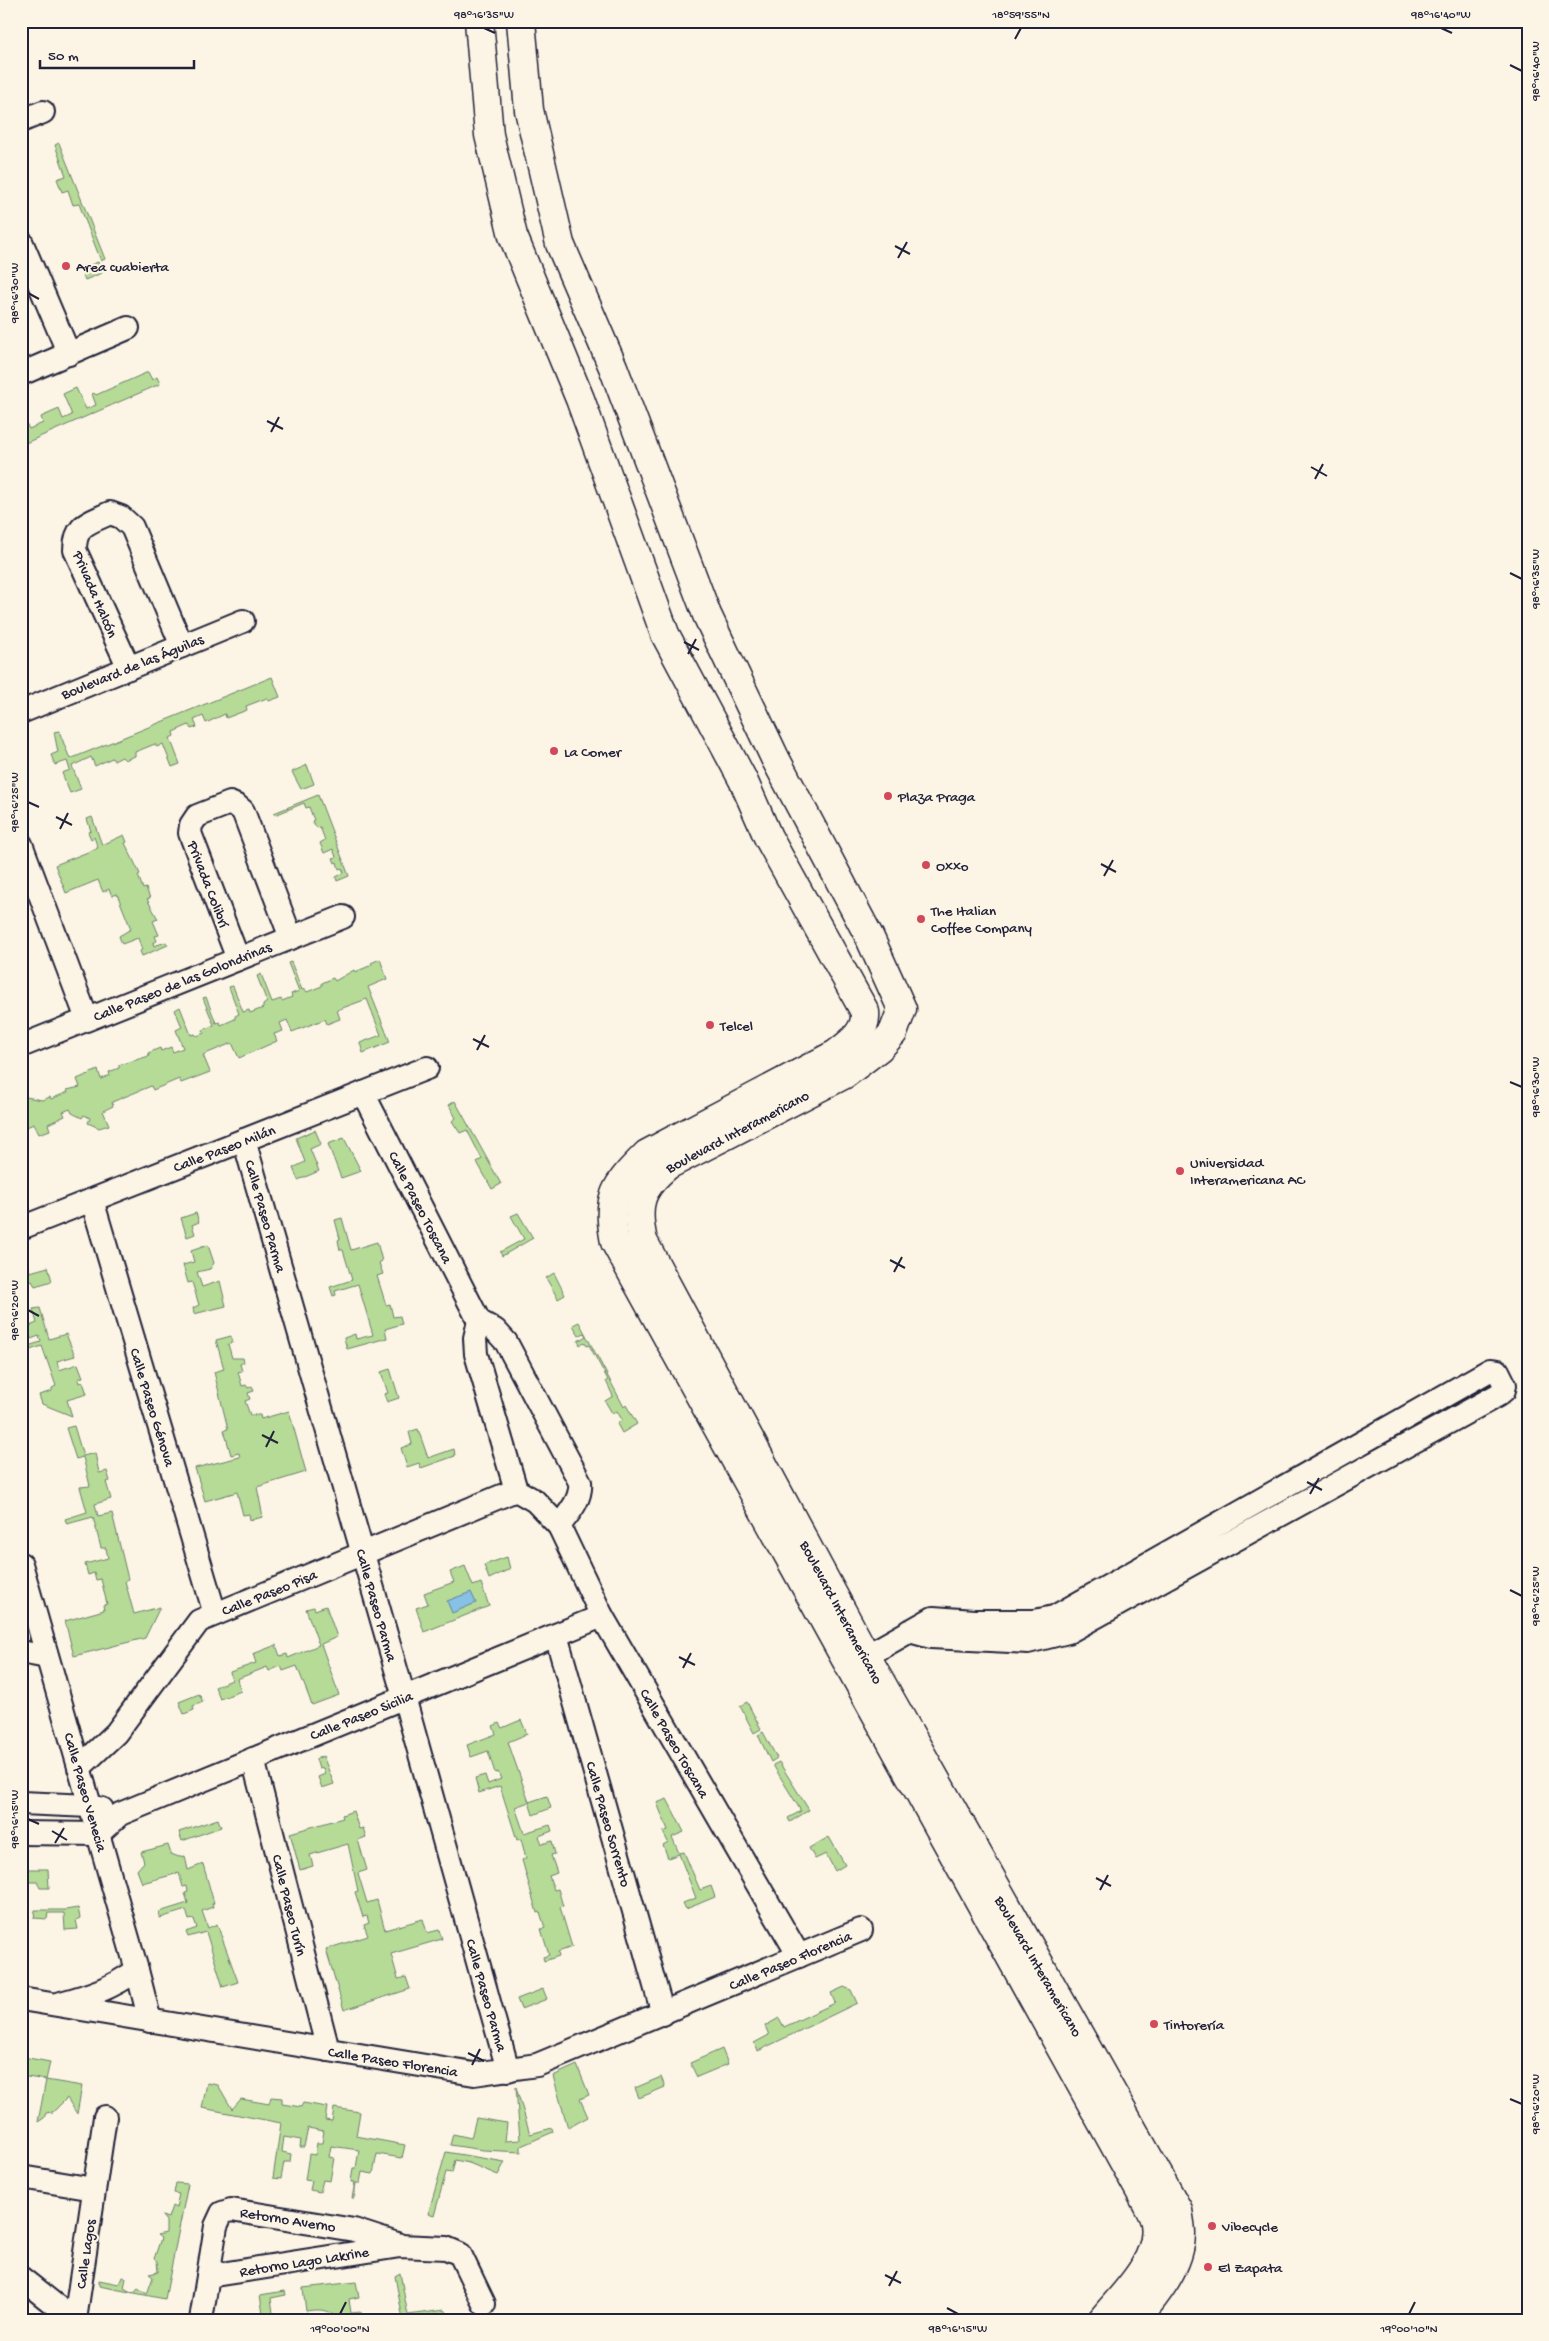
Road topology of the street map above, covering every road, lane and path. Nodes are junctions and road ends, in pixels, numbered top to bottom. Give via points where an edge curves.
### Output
1 (479, 21) edge
2 (521, 21) edge
3 (43, 112) dead end
4 (21, 122) edge
5 (21, 241) edge
6 (128, 328) dead end
7 (69, 354) junction
8 (21, 374) edge
9 (243, 621) dead end
10 (182, 646) junction
11 (129, 668) junction
12 (21, 712) edge
13 (21, 844) edge
14 (343, 918) dead end
15 (291, 938) junction
16 (238, 960) junction
17 (87, 1020) junction
18 (21, 1046) edge
19 (427, 1068) dead end
20 (364, 1093) junction
21 (244, 1140) junction
22 (92, 1200) junction
23 (21, 1228) edge
24 (479, 1321) junction
25 (516, 1490) junction
26 (1274, 1493) junction
27 (1284, 1513) junction
28 (559, 1526) junction
29 (362, 1554) junction
30 (21, 1564) edge
31 (214, 1614) junction
32 (602, 1616) junction
33 (1051, 1628) junction
34 (556, 1635) junction
35 (21, 1652) edge
36 (866, 1656) junction
37 (47, 1657) junction
38 (404, 1697) junction
39 (253, 1760) junction
40 (79, 1768) junction
41 (21, 1803) edge
42 (90, 1806) junction
43 (120, 1814) junction
44 (21, 1833) edge
45 (98, 1834) junction
46 (861, 1930) dead end
47 (799, 1956) junction
48 (138, 1970) junction
49 (21, 1999) edge
50 (54, 2005) junction
51 (663, 2014) junction
52 (150, 2021) junction
53 (328, 2050) junction
54 (508, 2070) junction
55 (105, 2116) dead end
56 (21, 2177) edge
57 (94, 2189) junction
58 (400, 2246) junction
59 (208, 2276) junction
60 (21, 2278) edge
61 (484, 2304) dead end
62 (75, 2320) edge
63 (201, 2320) edge
64 (1102, 2320) edge
65 (1135, 2320) edge

1 - 64 main road, Boulevard Interamericano via 489,135 513,236 580,399 665,634 743,780 768,837 866,1012 855,1040 836,1054 647,1154 622,1178 613,1197 610,1217 615,1242 1149,2208 1155,2222 1156,2239 1150,2255
2 - 36 main road, Boulevard Interamericano via 529,110 560,244 613,367 706,615 775,758 869,936 902,1009 893,1033 846,1074 668,1165 651,1179 640,1199 638,1220 642,1241
3 - 4 street
5 - 7 street
6 - 7 street
7 - 8 street
9 - 10 street, Boulevard de las Águilas
10 - 11 street, Boulevard de las Águilas
10 - 11 street, Privada Halcón via 132,526 110,513 82,526 75,538 75,550
11 - 12 street, Boulevard de las Águilas
13 - 17 street
14 - 15 street, Calle Paseo de las Golondrinas
15 - 16 street, Calle Paseo de las Golondrinas
15 - 16 street, Privada Colibrí via 242,811 230,803 197,816 190,834
16 - 17 street, Calle Paseo de las Golondrinas
17 - 18 street, Calle Paseo de las Golondrinas
19 - 20 street, Calle Paseo Milán
20 - 21 street, Calle Paseo Milán
20 - 24 street, Calle Paseo Toscana
21 - 22 street, Calle Paseo Milán
21 - 29 street, Calle Paseo Parma
22 - 23 street, Calle Paseo Milán
22 - 31 street, Calle Paseo Génova
24 - 25 street via 474,1338 476,1354
24 - 28 street, Calle Paseo Toscana via 495,1330 506,1342 580,1482 577,1500
25 - 28 street, Calle Paseo Toscana via 534,1501
25 - 29 street, Calle Paseo Pisa
26 - 27 street
26 - 27 street via 1490,1370 1498,1371 1502,1378 1504,1390 1498,1395
26 - 33 street
27 - 33 street via 1068,1632
28 - 32 street, Calle Paseo Toscana
29 - 31 street, Calle Paseo Pisa
29 - 38 street, Calle Paseo Parma
30 - 37 street, Calle Paseo Venecia
31 - 40 street, Calle Paseo Pisa via 199,1621 116,1733
32 - 34 street, Calle Paseo Sicilia
32 - 47 street, Calle Paseo Toscana
33 - 36 street via 933,1618
34 - 38 street, Calle Paseo Sicilia
34 - 51 street, Calle Paseo Sorrento
35 - 37 street
36 - 65 main road, Boulevard Interamericano via 1178,2210 1181,2234 1173,2267
37 - 40 street, Calle Paseo Venecia
38 - 39 street, Calle Paseo Sicilia
38 - 54 street, Calle Paseo Parma
39 - 43 street, Calle Paseo Sicilia
39 - 53 street, Calle Paseo Turín
40 - 42 street, Calle Paseo Venecia
41 - 42 street
42 - 43 street
42 - 45 street, Calle Paseo Venecia
43 - 45 street, Calle Paseo Sicilia
44 - 45 street
45 - 48 street, Calle Paseo Venecia
46 - 47 street, Calle Paseo Florencia
47 - 51 street, Calle Paseo Florencia
48 - 50 street via 100,1992
48 - 52 street, Calle Paseo Venecia
49 - 50 street, Calle Paseo Florencia
50 - 52 street, Calle Paseo Florencia
51 - 54 street, Calle Paseo Florencia via 537,2065
52 - 53 street, Calle Paseo Florencia
53 - 54 street, Calle Paseo Florencia via 474,2074
55 - 57 street, Calle Lagos
56 - 57 street
57 - 62 street, Calle Lagos
58 - 59 street, Retorno Lago Lakrine
58 - 59 street, Retorno Averno via 354,2230 231,2210 222,2213 216,2226
58 - 61 street via 446,2248 460,2254
59 - 63 street, Retorno Averno
60 - 62 street, Calle Lagos

